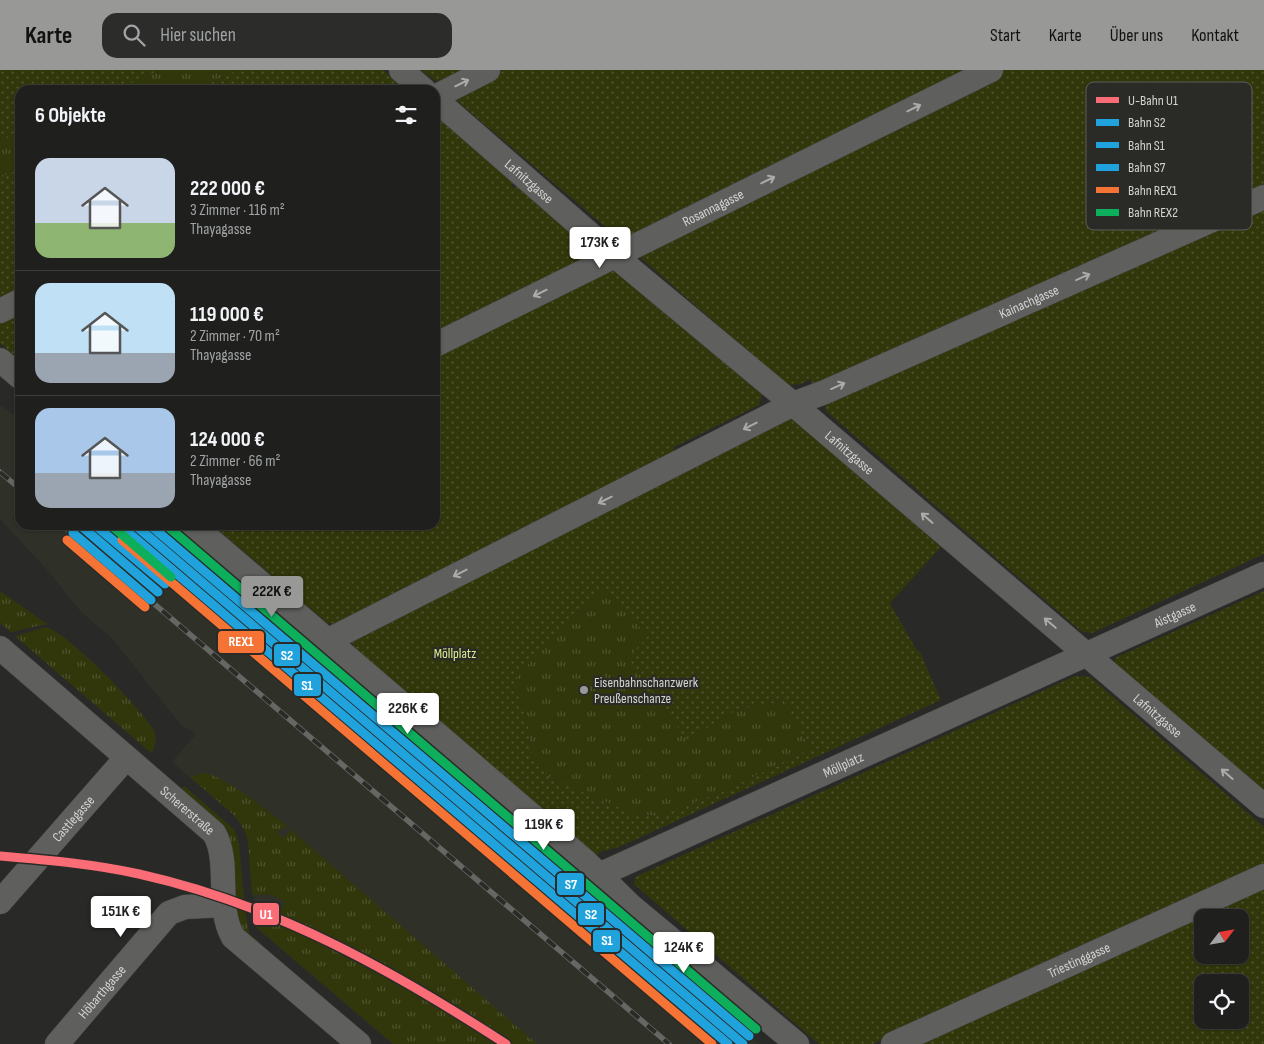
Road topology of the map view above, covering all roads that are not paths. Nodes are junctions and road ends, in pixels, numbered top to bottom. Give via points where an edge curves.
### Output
1 (401, 70) edge
2 (488, 70) edge
3 (991, 70) edge
4 (418, 85) edge
5 (440, 95) edge
6 (440, 102) edge
7 (1264, 197) edge
8 (1252, 202) edge
9 (1190, 230) edge
10 (615, 256) junction
11 (15, 303) edge
12 (0, 310) edge
13 (440, 343) edge
14 (0, 360) edge
15 (15, 373) edge
16 (793, 404) junction
17 (199, 530) edge
18 (1264, 574) edge
19 (327, 640) junction
20 (0, 648) edge
21 (1088, 655) junction
22 (126, 758) junction
23 (1264, 806) edge
24 (599, 875) junction
25 (1264, 876) edge
26 (0, 902) edge
27 (224, 905) junction
28 (57, 1044) edge
29 (358, 1044) edge
30 (797, 1044) edge
31 (893, 1044) edge

1 - 4 street
5 -> 2 street
10 -> 3 street, Rosannagasse
6 - 10 street, Lafnitzgasse
8 -> 7 street, Kainachgasse
16 -> 9 street, Kainachgasse
10 -> 13 street, Rosannagasse
10 - 16 street, Lafnitzgasse
11 - 12 street
14 - 15 street
16 -> 19 street
21 -> 16 street, Lafnitzgasse
17 - 19 street
18 - 21 street, Aistgasse
19 - 24 street
20 - 22 street, Schererstraße
23 -> 21 street, Lafnitzgasse
21 - 24 street, Möllplatz
22 - 26 street, Castlegasse
22 - 27 street, Schererstraße via 214,833 220,847
24 - 30 street via 631,906
25 - 31 street, Triestinggasse
27 - 28 street, Höbarthgasse via 185,907 169,913
27 - 29 street, Schererstraße via 229,930 239,944

